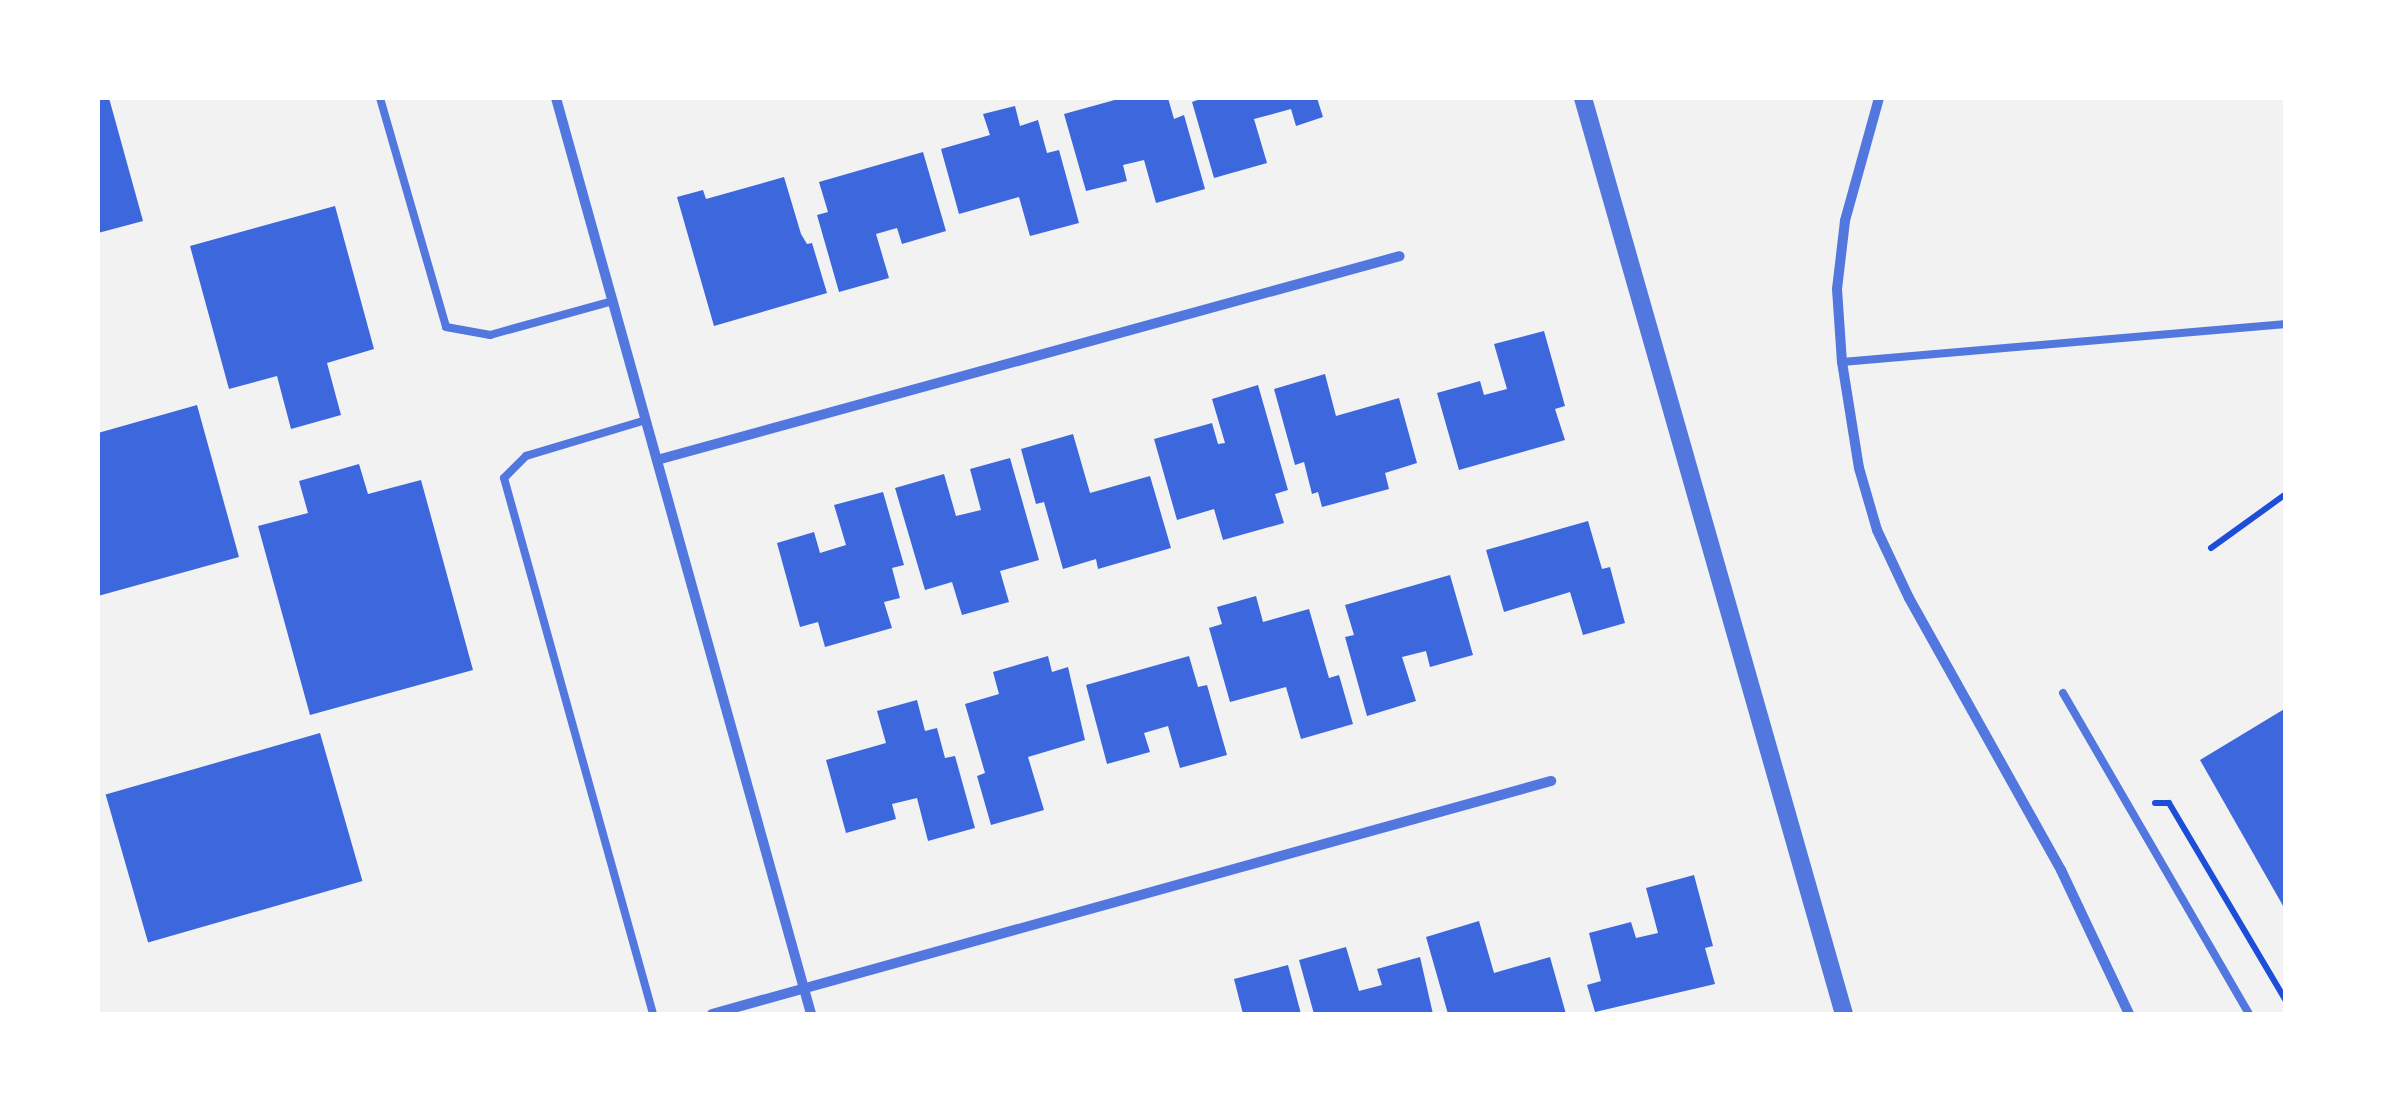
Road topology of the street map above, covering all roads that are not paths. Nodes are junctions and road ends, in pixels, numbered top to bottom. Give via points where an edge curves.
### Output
1 (380, 98) edge
2 (556, 98) edge
3 (1583, 98) edge
4 (1879, 98) edge
5 (1400, 256) dead end
6 (612, 301) junction
7 (2286, 324) edge
8 (1842, 362) junction
9 (646, 420) junction
10 (657, 460) junction
11 (2063, 693) dead end
12 (1550, 781) dead end
13 (804, 990) junction
14 (653, 1014) edge
15 (712, 1014) edge
16 (811, 1014) edge
17 (1844, 1014) edge
18 (2129, 1014) edge
19 (2250, 1014) edge

1 - 6 lane via 446,327 490,335
2 - 6 street
3 - 17 street
4 - 8 street via 1845,221 1838,289
5 - 10 street
6 - 9 street
7 - 8 lane
8 - 18 street via 1858,468 1877,530 2061,870
9 - 10 street
9 - 14 lane via 526,456 504,478
10 - 13 street
11 - 19 lane
12 - 13 street
13 - 15 street
13 - 16 street

